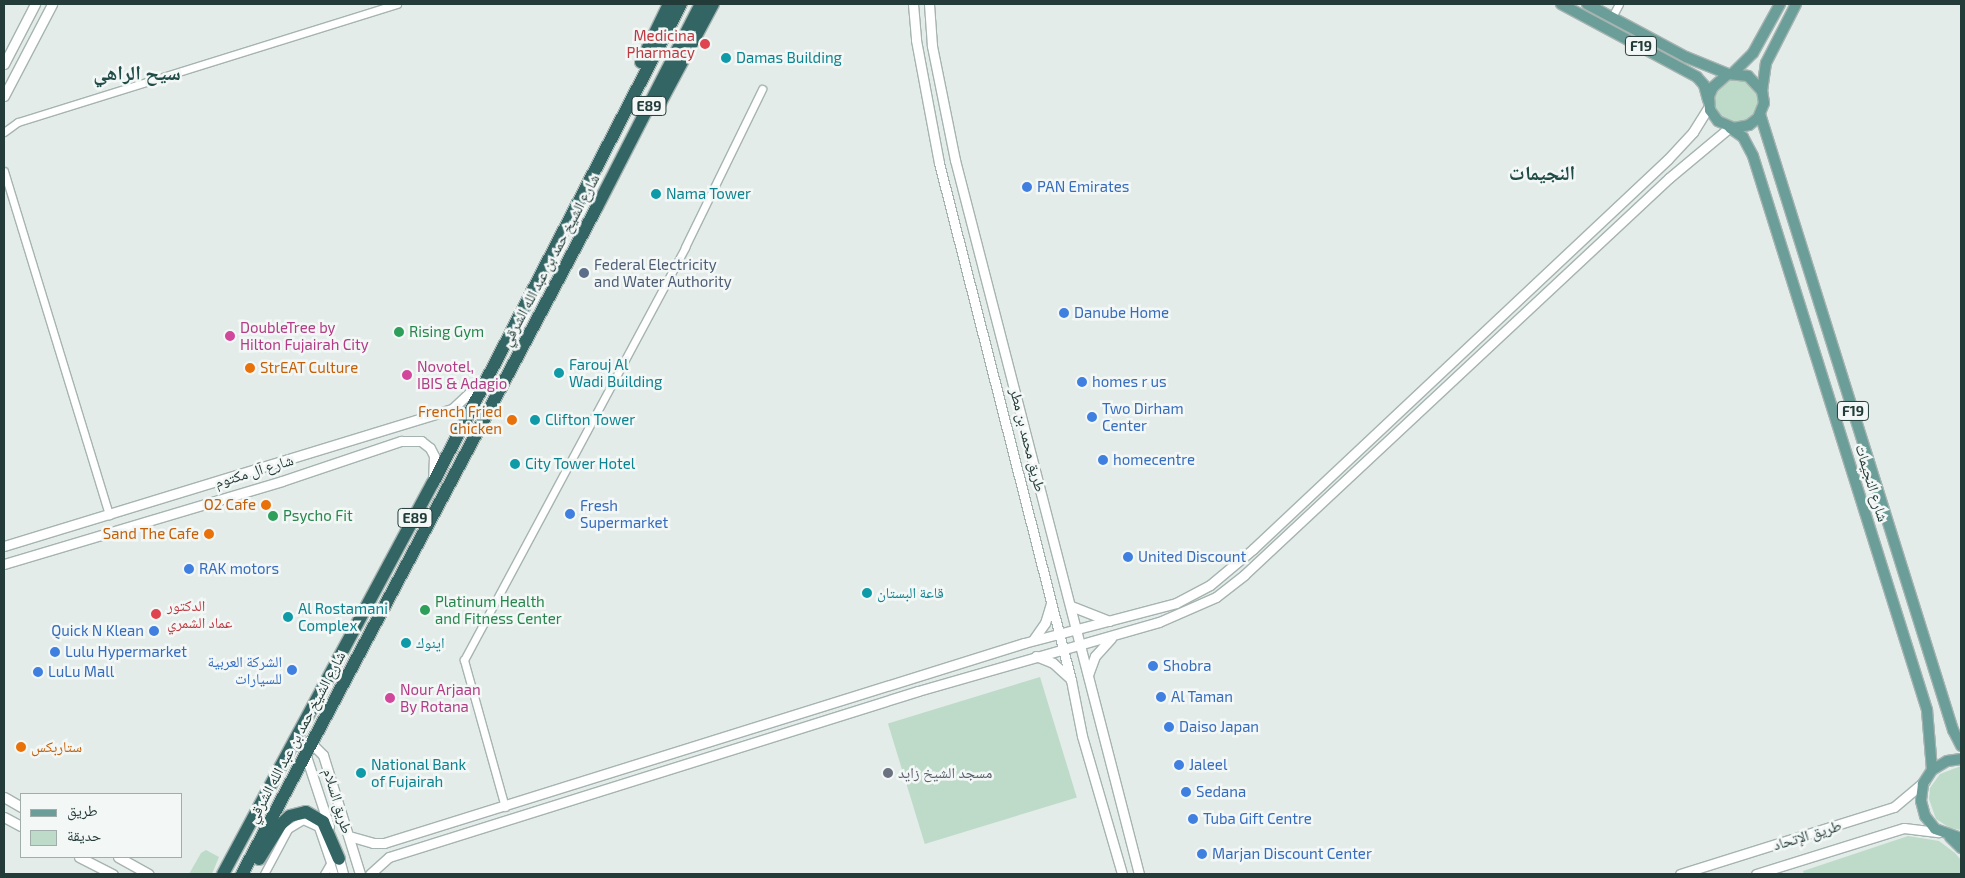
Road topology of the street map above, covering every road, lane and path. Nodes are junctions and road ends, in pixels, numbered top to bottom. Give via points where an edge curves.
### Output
1 (35, 4) edge
2 (52, 4) edge
3 (397, 4) edge
4 (668, 4) edge
5 (681, 4) edge
6 (701, 4) edge
7 (713, 4) edge
8 (913, 4) edge
9 (929, 4) edge
10 (1561, 4) edge
11 (1587, 4) edge
12 (1619, 4) edge
13 (1780, 4) edge
14 (1796, 4) edge
15 (1612, 17) junction
16 (4, 64) edge
17 (1731, 74) junction
18 (762, 88) dead end
19 (1762, 91) junction
20 (4, 96) edge
21 (1709, 103) junction
22 (1760, 114) junction
23 (1730, 128) junction
24 (4, 132) edge
25 (598, 158) junction
26 (4, 170) edge
27 (597, 207) junction
28 (491, 372) junction
29 (385, 430) junction
30 (383, 447) junction
31 (433, 483) junction
32 (109, 515) junction
33 (75, 526) junction
34 (4, 546) edge
35 (4, 552) edge
36 (4, 564) edge
37 (1052, 601) junction
38 (1071, 606) junction
39 (362, 617) junction
40 (1111, 622) junction
41 (1077, 630) junction
42 (1059, 634) junction
43 (1114, 635) junction
44 (1033, 640) junction
45 (1081, 646) junction
46 (1064, 650) junction
47 (1036, 656) junction
48 (924, 675) junction
49 (1088, 675) junction
50 (1072, 680) junction
51 (922, 690) junction
52 (320, 727) junction
53 (754, 728) junction
54 (301, 744) junction
55 (748, 745) junction
56 (1961, 746) edge
57 (305, 755) junction
58 (1961, 759) edge
59 (283, 762) junction
60 (625, 768) junction
61 (1932, 770) junction
62 (1925, 781) junction
63 (623, 784) junction
64 (4, 797) edge
65 (20, 806) edge
66 (505, 807) junction
67 (4, 817) edge
68 (20, 825) edge
69 (447, 825) junction
70 (1939, 832) junction
71 (349, 836) junction
72 (1950, 837) junction
73 (1961, 838) edge
74 (447, 839) junction
75 (1961, 848) edge
76 (81, 858) edge
77 (119, 858) edge
78 (121, 858) edge
79 (335, 860) junction
80 (112, 874) edge
81 (149, 874) edge
82 (223, 874) edge
83 (240, 874) edge
84 (250, 874) edge
85 (264, 874) edge
86 (324, 874) edge
87 (334, 874) edge
88 (344, 874) edge
89 (360, 874) edge
90 (370, 874) edge
91 (1122, 874) edge
92 (1139, 874) edge
93 (1680, 874) edge
94 (1756, 874) edge

1 - 16 street
2 - 20 street
3 - 24 street via 18,122
4 - 25 highway
5 - 25 highway, شارع الشيخ حمد بن عبد الله الشرقي / E89
6 - 27 highway, شارع الشيخ حمد بن عبد الله الشرقي / E89
7 - 27 highway via 615,186
8 - 37 street, طريق محمد بن مطر via 916,40 939,163
9 - 38 street, طريق محمد بن مطر via 932,46 955,160
10 - 21 main road, F19 via 1697,77 1704,85
11 - 15 main road, F19
12 - 15 street
13 - 17 main road via 1754,53
14 - 19 main road via 1766,63
15 - 17 main road, F19 via 1686,57
17 - 19 main road, F19 via 1753,78
17 - 21 main road via 1712,86
18 - 66 street via 685,247 464,660
19 - 22 main road, F19 via 1764,103
21 - 23 main road, F19 via 1715,118
21 - 40 street via 1693,132 1668,159 1253,549 1210,584 1176,603
22 - 23 main road via 1749,125
22 - 56 main road, شارع النجيمات / F19 via 1952,730
23 - 43 street via 1663,183 1244,575 1216,597 1187,613
23 - 61 main road, شارع النجيمات / F19 via 1747,145 1759,174 1928,710
25 - 28 highway, شارع الشيخ حمد بن عبد الله الشرقي / E89
26 - 32 street
27 - 52 highway, شارع الشيخ حمد بن عبد الله الشرقي / E89
28 - 29 street, شارع آل مكتوم via 452,409
28 - 31 highway, شارع الشيخ حمد بن عبد الله الشرقي / E89
29 - 30 street via 390,436
29 - 32 street, شارع آل مكتوم
30 - 31 street, شارع آل مكتوم via 410,440 425,443 434,456
30 - 36 street, شارع آل مكتوم via 282,481
31 - 39 highway, شارع الشيخ حمد بن عبد الله الشرقي / E89
32 - 33 street, شارع آل مكتوم
33 - 34 street, شارع آل مكتوم
33 - 35 street via 50,539
37 - 42 street, طريق محمد بن مطر
37 - 44 street via 1045,622
38 - 40 street via 1086,615
38 - 41 street, طريق محمد بن مطر
39 - 52 highway via 309,727 314,732
39 - 54 highway, شارع الشيخ حمد بن عبد الله الشرقي / E89 via 302,727
40 - 41 street
41 - 42 street
41 - 45 street, طريق محمد بن مطر
42 - 44 street
42 - 46 street, طريق محمد بن مطر
43 - 45 street
43 - 49 street via 1098,650
44 - 48 street
45 - 46 street
45 - 49 street, طريق محمد بن مطر
46 - 47 street
46 - 50 street, طريق محمد بن مطر
47 - 50 street via 1053,663
47 - 51 street
48 - 51 street via 930,681
48 - 53 street
49 - 92 street, طريق محمد بن مطر
50 - 91 street, طريق محمد بن مطر via 1082,736
51 - 55 street
52 - 54 highway, شارع الشيخ حمد بن عبد الله الشرقي / E89
53 - 55 street via 743,737
53 - 60 street
54 - 57 highway, شارع الشيخ حمد بن عبد الله الشرقي / E89
54 - 59 highway, شارع الشيخ حمد بن عبد الله الشرقي / E89
54 - 71 street, طريق السلام via 325,760
55 - 63 street
57 - 79 street, طريق السلام
57 - 83 highway, شارع الشيخ حمد بن عبد الله الشرقي / E89
58 - 61 main road via 1946,761
59 - 82 highway, شارع الشيخ حمد بن عبد الله الشرقي / E89
59 - 83 highway via 291,758 294,764
60 - 63 street via 628,777
60 - 66 street
61 - 62 main road
62 - 70 main road via 1921,792 1922,809
62 - 93 street, طريق اﻹتحاد via 1894,807
63 - 74 street
64 - 65 street
66 - 69 street
67 - 68 street
69 - 71 street via 384,843 373,844
69 - 74 street via 439,834
70 - 72 main road
70 - 94 street, طريق اﻹتحاد via 1904,828
71 - 89 street, طريق السلام
72 - 73 main road
72 - 75 main road
74 - 90 street via 389,857
76 - 80 street
77 - 80 street
78 - 81 street
79 - 84 highway via 323,822 312,813 298,813 280,825
79 - 85 street via 318,827 303,820 288,829
79 - 86 street
79 - 87 street
79 - 88 street, طريق السلام

